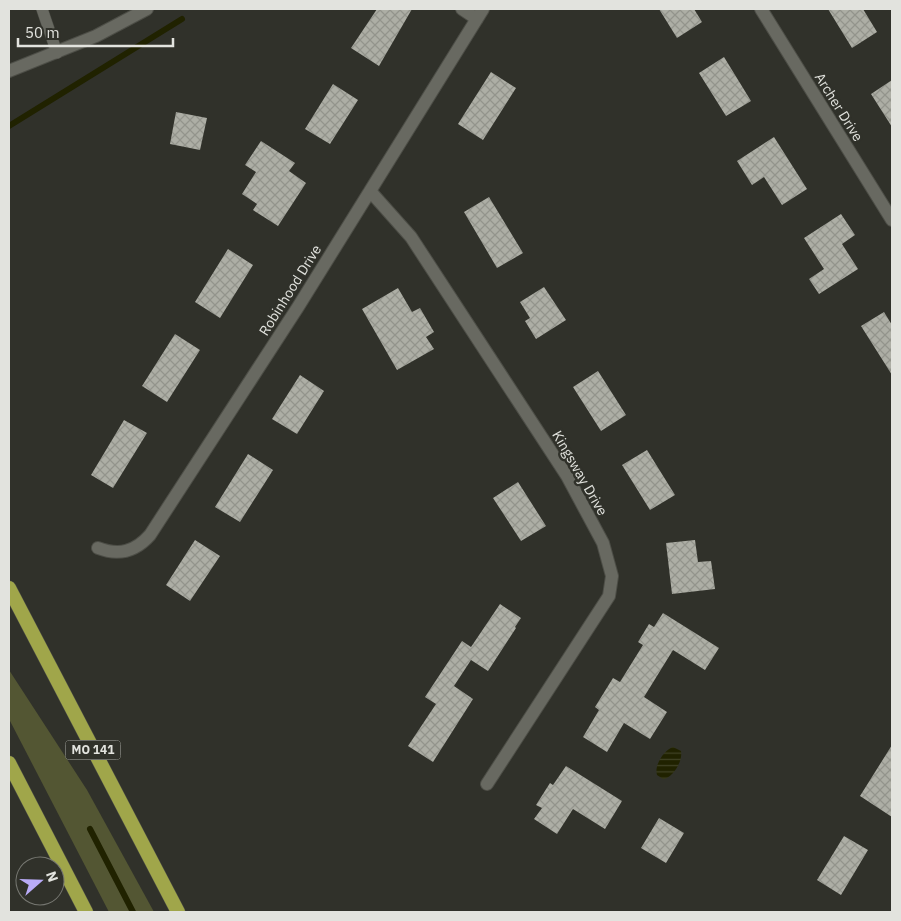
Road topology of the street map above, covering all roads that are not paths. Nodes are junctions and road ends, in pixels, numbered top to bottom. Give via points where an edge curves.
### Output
1 (42, 9) edge
2 (147, 9) edge
3 (462, 9) edge
4 (761, 9) edge
5 (480, 14) edge
6 (57, 53) junction
7 (9, 71) edge
8 (370, 191) junction
9 (892, 220) edge
10 (98, 548) dead end
11 (9, 588) edge
12 (9, 597) edge
13 (27, 623) junction
14 (9, 763) edge
15 (487, 784) dead end
16 (86, 912) edge
17 (178, 912) edge

1 - 6 lane
2 - 6 street
3 - 5 street
4 - 9 street, Archer Drive
5 - 8 street, Robinhood Drive
6 - 7 street
8 - 10 street, Robinhood Drive via 150,535 142,544 125,552
8 - 15 street, Kingsway Drive via 411,237 567,476 603,543 612,576 610,596
11 - 13 highway, MO 141
12 - 13 highway
13 - 17 highway, MO 141
14 - 16 highway

